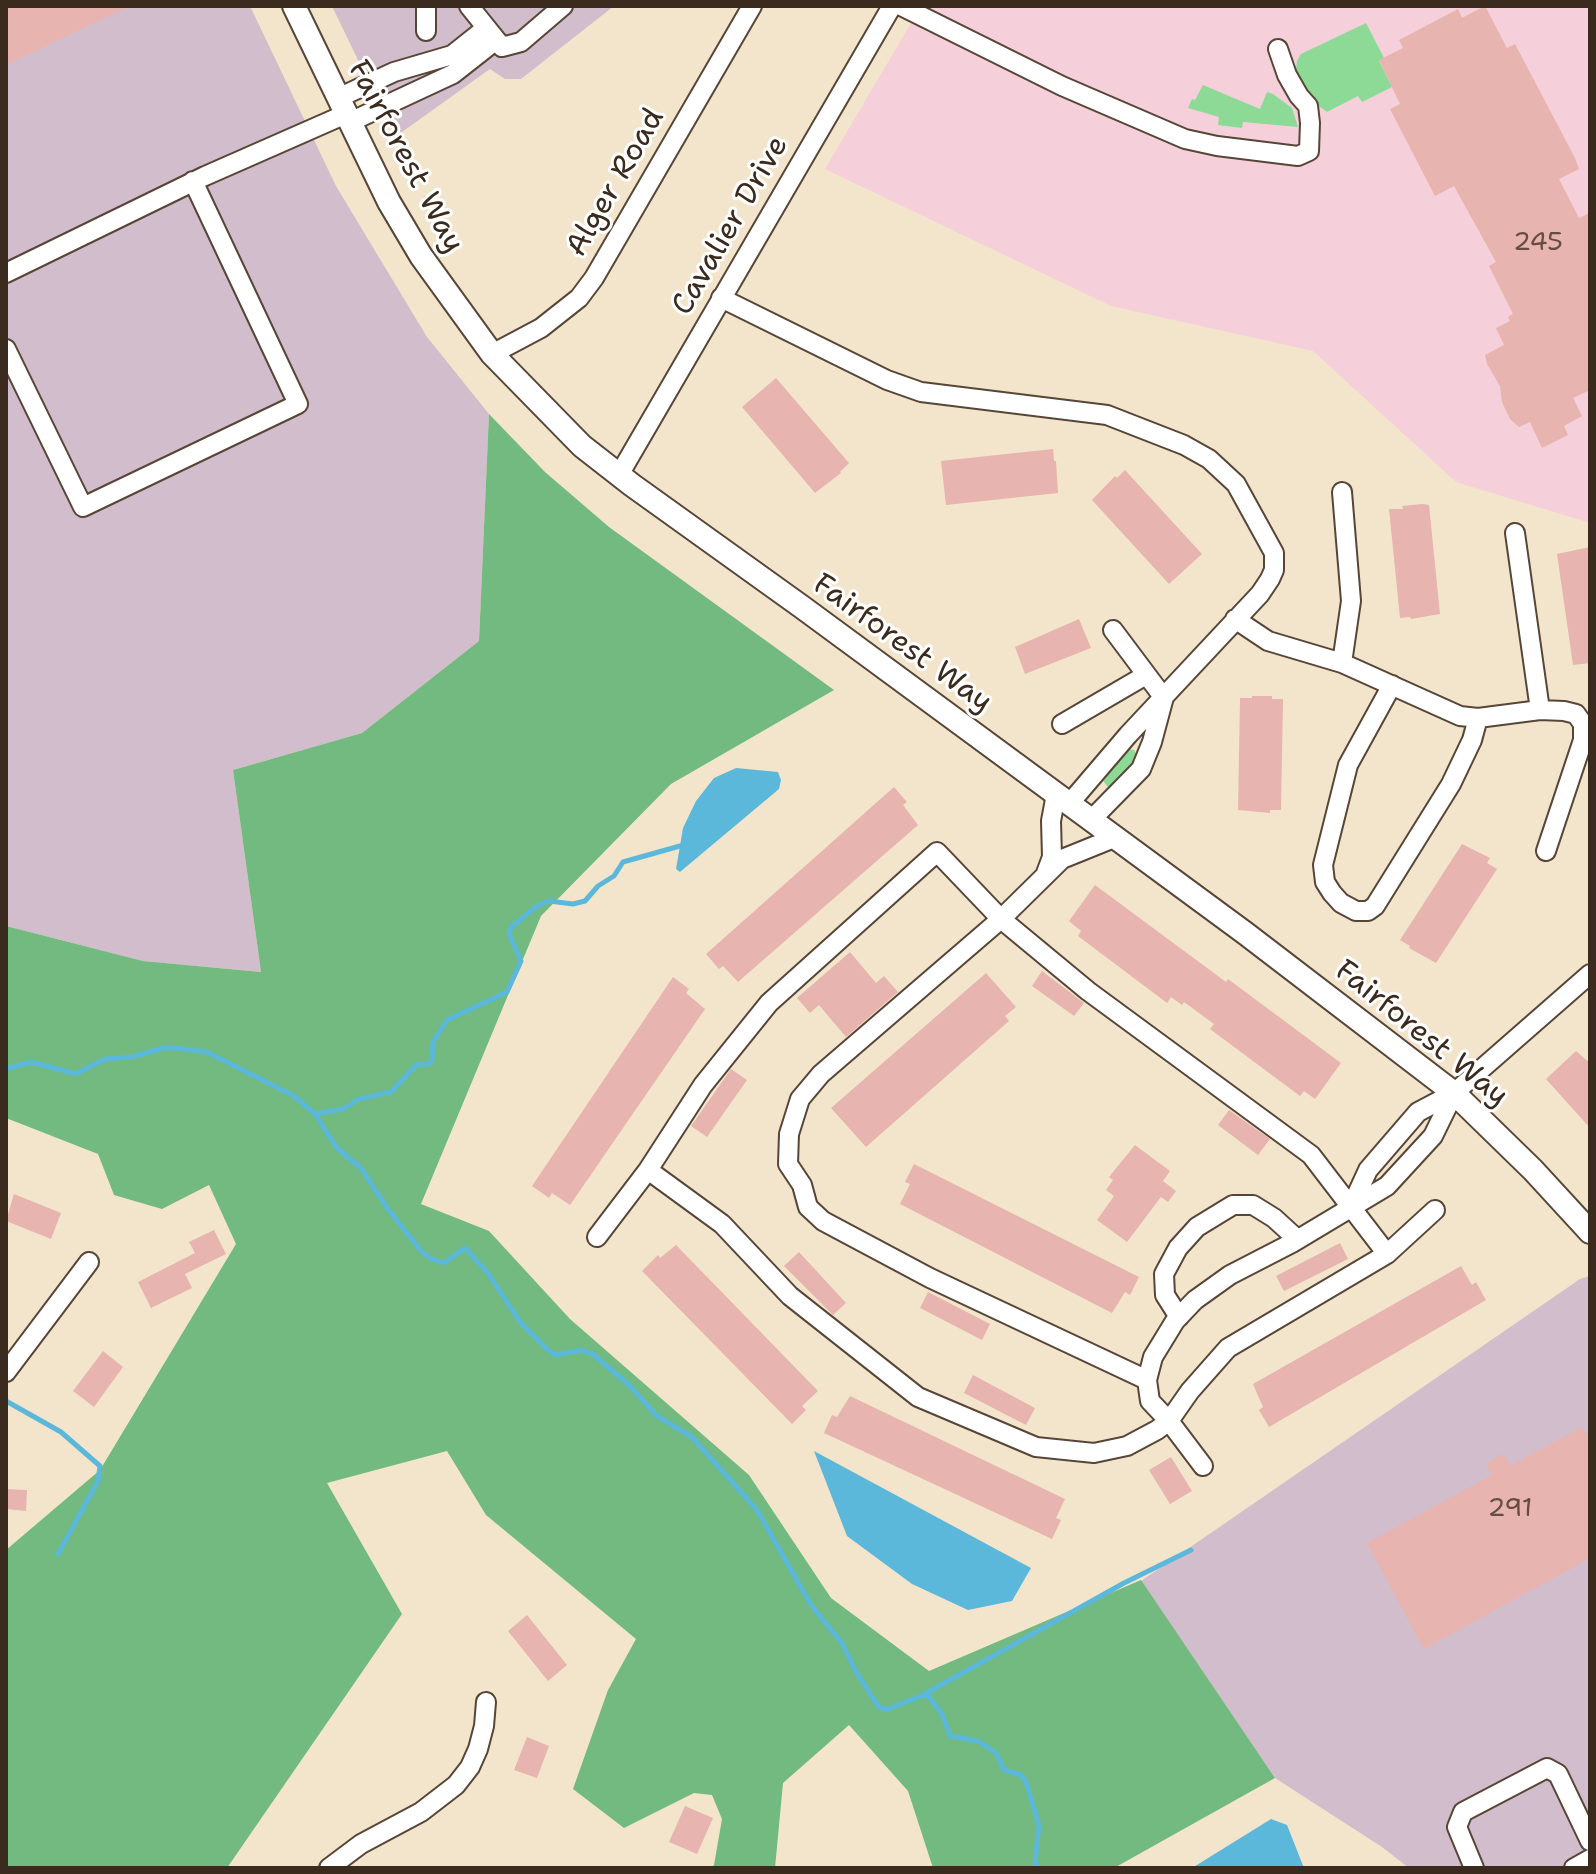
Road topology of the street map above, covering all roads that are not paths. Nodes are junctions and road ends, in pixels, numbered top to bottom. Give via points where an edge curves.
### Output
1 (294, 6) edge
2 (426, 6) edge
3 (469, 6) edge
4 (563, 6) edge
5 (752, 6) edge
6 (892, 6) edge
7 (901, 6) edge
8 (426, 31) dead end
9 (490, 35) junction
10 (1278, 49) dead end
11 (345, 111) junction
12 (193, 181) junction
13 (6, 273) edge
14 (721, 298) junction
15 (6, 349) edge
16 (492, 354) junction
17 (619, 475) junction
18 (1342, 492) dead end
19 (1515, 533) dead end
20 (1235, 619) junction
21 (1113, 630) dead end
22 (1342, 663) junction
23 (1146, 675) junction
24 (1392, 685) junction
25 (1164, 698) junction
26 (1540, 710) junction
27 (1478, 718) junction
28 (1062, 724) dead end
29 (1063, 799) junction
30 (1091, 820) junction
31 (1114, 838) junction
32 (1546, 851) dead end
33 (1045, 876) junction
34 (1001, 919) junction
35 (1588, 979) edge
36 (1454, 1093) junction
37 (648, 1170) junction
38 (1351, 1207) junction
39 (1435, 1210) dead end
40 (1590, 1232) edge
41 (597, 1237) dead end
42 (1297, 1239) junction
43 (1387, 1254) junction
44 (89, 1262) dead end
45 (1179, 1317) junction
46 (6, 1372) edge
47 (1147, 1380) junction
48 (1169, 1421) junction
49 (1203, 1466) dead end
50 (486, 1702) dead end
51 (1590, 1841) edge
52 (1590, 1859) edge
53 (329, 1868) edge
54 (1474, 1868) edge
55 (1574, 1868) edge

1 - 11 main road, Fairforest Way
2 - 8 street
3 - 9 street
4 - 9 street via 521,42 502,47
5 - 16 street, Alger Road via 587,288 541,328
6 - 14 street, Cavalier Drive
7 - 10 street via 1062,86 1185,139 1298,156 1309,151 1308,106 1287,75
9 - 11 street via 452,55 394,72
9 - 11 street via 453,74
11 - 12 street
11 - 16 main road, Fairforest Way via 421,256
12 - 13 street
12 - 15 street via 298,404 83,507
14 - 17 street, Cavalier Drive
14 - 20 street via 921,392 1107,415 1209,459 1236,484 1274,553 1270,579
16 - 17 main road, Fairforest Way via 582,446
17 - 29 main road, Fairforest Way
18 - 22 street via 1351,601
19 - 26 street
20 - 22 street via 1268,641
20 - 25 street
21 - 23 street
22 - 24 street
23 - 25 street
23 - 28 street
24 - 27 street via 1460,716
24 - 27 street via 1348,765 1323,865 1332,893 1356,911 1375,906 1464,760
25 - 29 street
25 - 30 street via 1141,769
26 - 27 street
26 - 32 street via 1576,714 1584,730
29 - 30 main road, Fairforest Way
29 - 33 street via 1051,821 1052,857
30 - 31 main road, Fairforest Way
31 - 33 street via 1062,859
31 - 36 main road, Fairforest Way
33 - 34 street
34 - 37 street via 937,852 769,1003 703,1085
34 - 38 street via 1088,991 1311,1155
34 - 47 street via 821,1074 800,1099 789,1134 788,1164 808,1207 823,1221 930,1278
35 - 36 street
36 - 38 street via 1433,1136 1387,1186
36 - 38 street via 1418,1112 1368,1170
36 - 40 main road, Fairforest Way
37 - 41 street
37 - 48 street via 722,1224 790,1296 918,1397 1036,1447 1094,1453 1127,1446
38 - 42 street
38 - 43 street
39 - 43 street
42 - 45 street via 1230,1275
42 - 45 street via 1253,1205 1233,1205 1197,1227 1164,1274 1165,1295
43 - 48 street via 1228,1348
44 - 46 street
45 - 47 street via 1153,1357
47 - 48 street via 1150,1401
48 - 49 street
50 - 53 street via 478,1749 456,1785
51 - 54 street via 1558,1774 1547,1768 1463,1812 1457,1827
52 - 55 street

